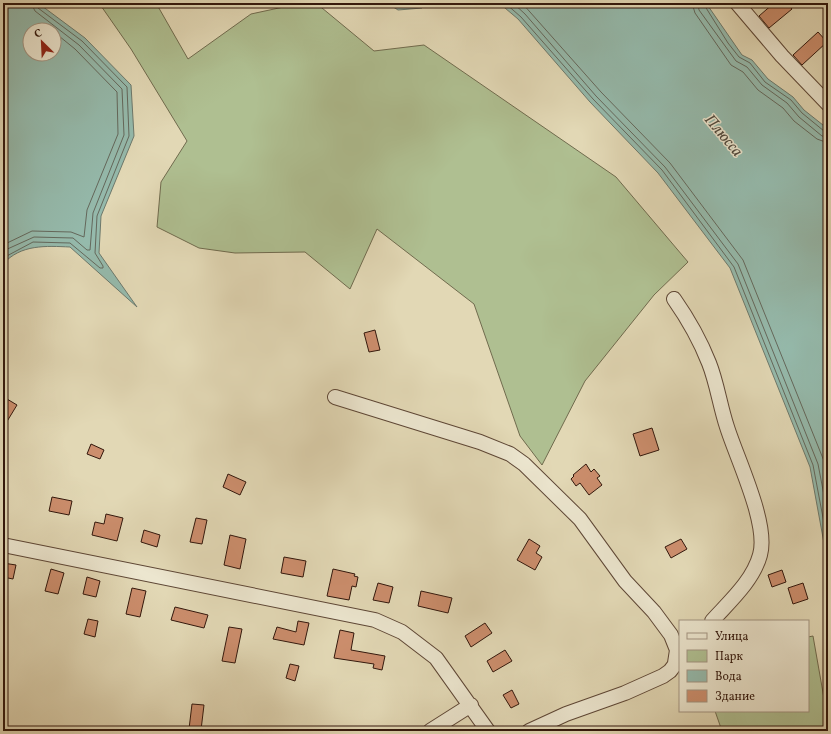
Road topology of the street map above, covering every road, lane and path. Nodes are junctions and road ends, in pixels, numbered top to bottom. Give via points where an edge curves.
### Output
1 (736, 3) edge
2 (828, 104) edge
3 (674, 299) dead end
4 (335, 396) dead end
5 (3, 545) edge
6 (713, 620) edge
7 (678, 660) edge
8 (471, 705) junction
9 (430, 731) edge
10 (488, 731) edge
11 (529, 731) edge

1 - 2 street
3 - 6 street via 694,328 710,364 727,427 754,505 761,540 756,567
4 - 7 street via 480,442 510,454 524,464 580,519 626,581 654,612 671,635
5 - 8 street via 375,620 421,644 436,658
7 - 11 street via 663,676
8 - 9 street
8 - 10 street

